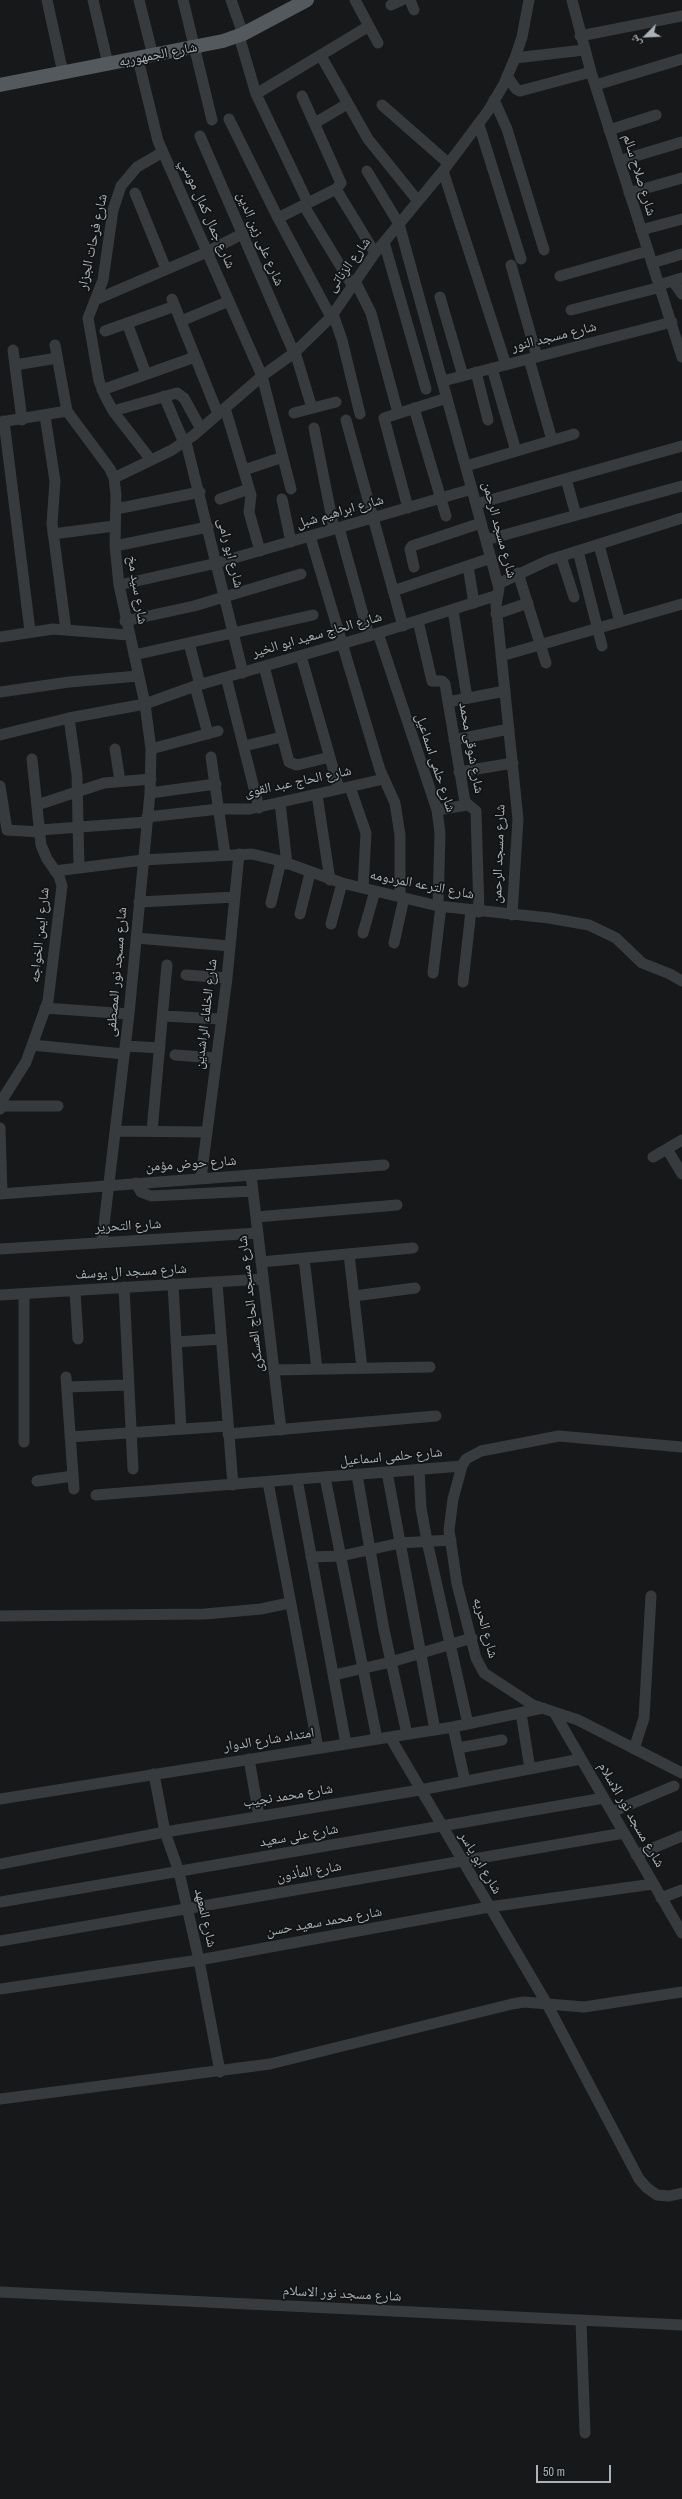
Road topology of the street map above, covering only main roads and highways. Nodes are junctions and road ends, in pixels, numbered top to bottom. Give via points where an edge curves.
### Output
1 (307, 0) edge
2 (0, 84) edge

1 - 2 main road, شارع الجمهوريه via 241,35 195,48

